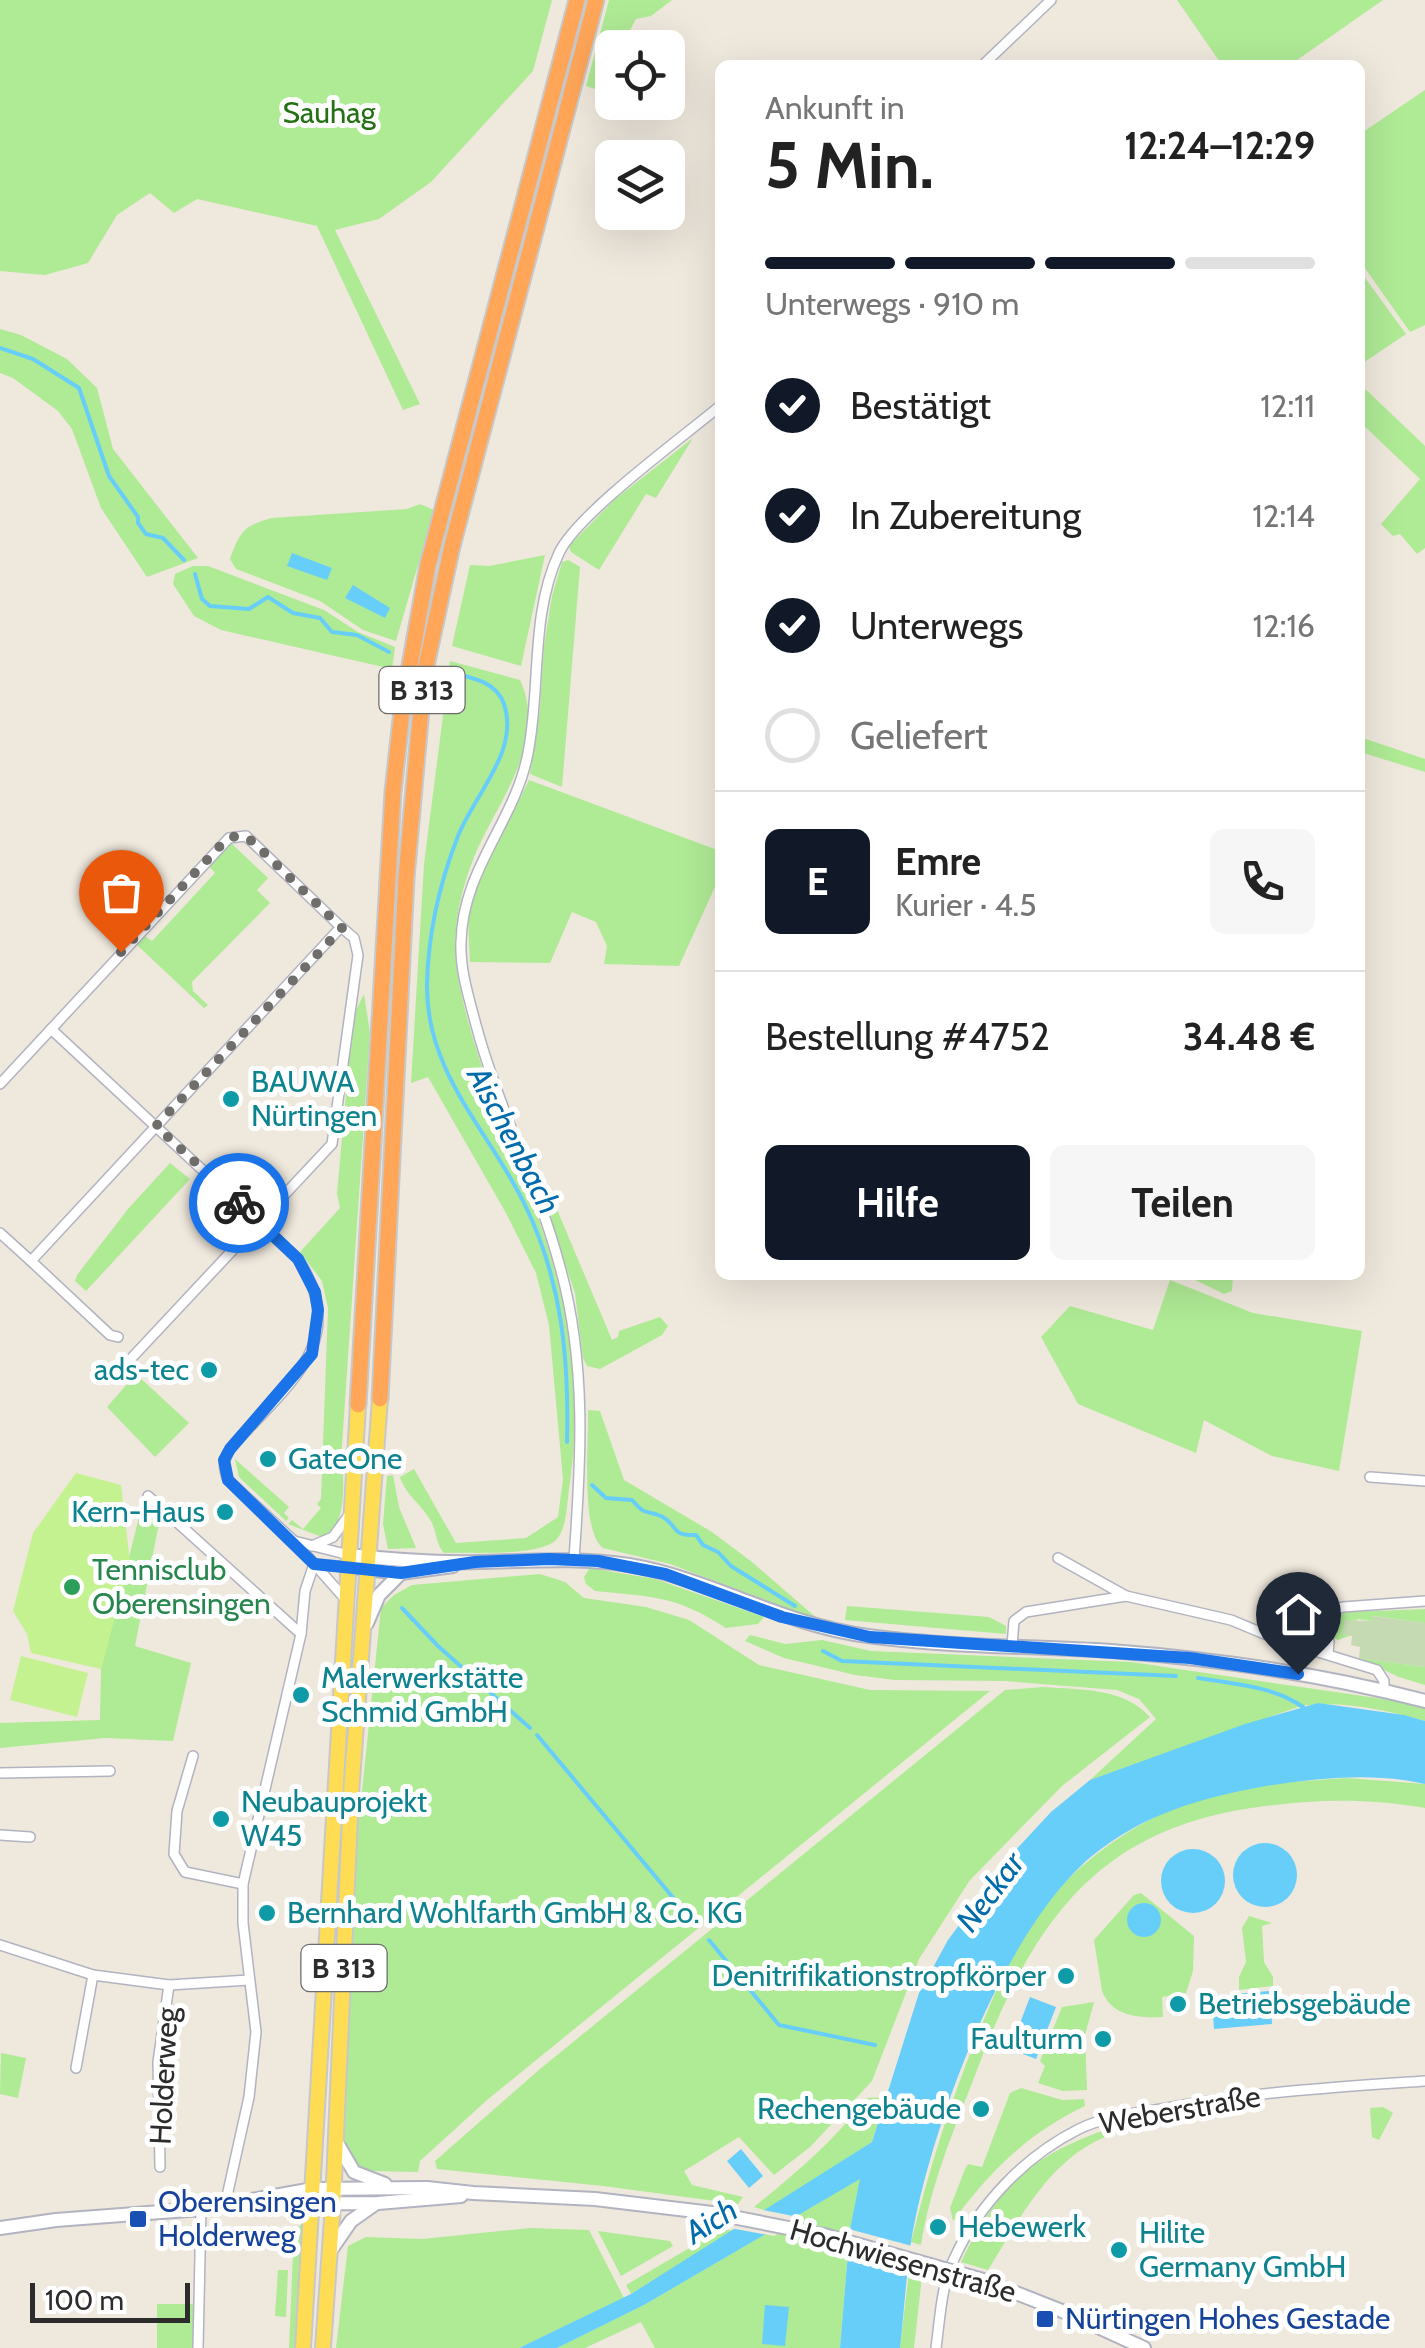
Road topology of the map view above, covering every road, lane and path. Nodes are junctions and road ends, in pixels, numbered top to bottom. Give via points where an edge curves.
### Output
1 (577, 0) edge
2 (596, 0) edge
3 (1051, 0) edge
4 (988, 60) edge
5 (715, 410) edge
6 (342, 928) junction
7 (51, 1029) junction
8 (0, 1084) edge
9 (156, 1126) junction
10 (260, 1223) junction
11 (0, 1232) edge
12 (30, 1261) junction
13 (118, 1337) dead end
14 (126, 1364) dead end
15 (380, 1400) joint
16 (358, 1405) joint
17 (1370, 1476) dead end
18 (1425, 1480) edge
19 (148, 1496) dead end
20 (353, 1508) junction
21 (294, 1541) junction
22 (312, 1546) junction
23 (1058, 1558) dead end
24 (574, 1559) junction
25 (349, 1561) junction
26 (475, 1562) junction
27 (314, 1564) junction
28 (370, 1564) junction
29 (401, 1573) junction
30 (1126, 1596) junction
31 (1425, 1601) edge
32 (347, 1602) junction
33 (364, 1628) junction
34 (301, 1634) junction
35 (1012, 1646) junction
36 (1328, 1654) junction
37 (1384, 1690) junction
38 (1425, 1701) edge
39 (192, 1756) dead end
40 (110, 1770) dead end
41 (0, 1774) edge
42 (0, 1835) edge
43 (30, 1837) dead end
44 (242, 1884) junction
45 (0, 1945) edge
46 (93, 1975) junction
47 (249, 1980) junction
48 (169, 1984) junction
49 (76, 2068) dead end
50 (1425, 2081) edge
51 (336, 2141) junction
52 (160, 2167) dead end
53 (407, 2188) junction
54 (473, 2194) junction
55 (313, 2196) junction
56 (334, 2196) junction
57 (378, 2203) junction
58 (229, 2204) junction
59 (201, 2209) junction
60 (0, 2228) edge
61 (330, 2252) junction
62 (1126, 2344) edge
63 (198, 2348) edge
64 (303, 2348) edge
65 (323, 2348) edge
66 (936, 2348) edge
67 (1144, 2348) edge

1 - 16 highway, B 313 via 428,565 402,710
2 - 15 highway, B 313 via 424,675 405,898
3 - 4 street
5 - 24 street via 579,526 560,552 541,628 524,774 474,876 464,916 461,945 473,1013 570,1307 581,1421
6 - 7 street via 246,836 229,838
6 - 9 street
6 - 10 street via 354,938 358,955 336,1135
7 - 8 street
7 - 9 street
9 - 10 street
9 - 12 street
10 - 14 street
10 - 21 street via 308,1274 317,1338 305,1365 230,1449 224,1469
11 - 12 street
12 - 13 street
15 - 28 main road, B 313
16 - 20 main road, B 313
17 - 18 street
19 - 34 street
20 - 22 street via 334,1537
20 - 25 main road, B 313
21 - 22 street
21 - 27 street
22 - 25 street
23 - 30 street
24 - 26 street
24 - 35 street via 665,1574 834,1631
25 - 27 street
25 - 28 street
25 - 32 main road, B 313
26 - 28 street
26 - 29 street
27 - 32 street
27 - 34 street
28 - 29 street
28 - 33 main road, B 313
29 - 33 street via 379,1594
30 - 35 street via 1026,1612 1014,1620
30 - 36 street via 1231,1620
31 - 36 street via 1330,1612 1323,1622
32 - 55 main road, B 313
33 - 51 main road, B 313
34 - 44 street
35 - 37 street via 1190,1658
36 - 37 street via 1378,1670
37 - 38 street
39 - 44 street via 174,1854 186,1872
40 - 41 street
42 - 43 street
44 - 47 street
45 - 46 street
46 - 48 street
46 - 49 street
47 - 48 street
47 - 58 street via 256,2032
48 - 52 street, Holderweg via 158,2062
50 - 66 street, Weberstraße via 1184,2104 1080,2129 1003,2184 973,2224 952,2261
51 - 53 street via 354,2172
51 - 56 main road, B 313
53 - 54 street, Hochwiesenstraße
53 - 56 street, Hochwiesenstraße
54 - 57 street, Hochwiesenstraße
54 - 62 street, Hochwiesenstraße, bridge via 595,2198 842,2239 982,2280
55 - 56 street, Hochwiesenstraße
55 - 58 street, Hochwiesenstraße
55 - 64 main road, B 313
56 - 57 street, Hochwiesenstraße
56 - 61 main road, B 313
57 - 61 street via 351,2221
58 - 59 street, Hochwiesenstraße
59 - 60 street, Hochwiesenstraße
59 - 63 street
61 - 65 main road, B 313
62 - 67 street, Hochwiesenstraße

